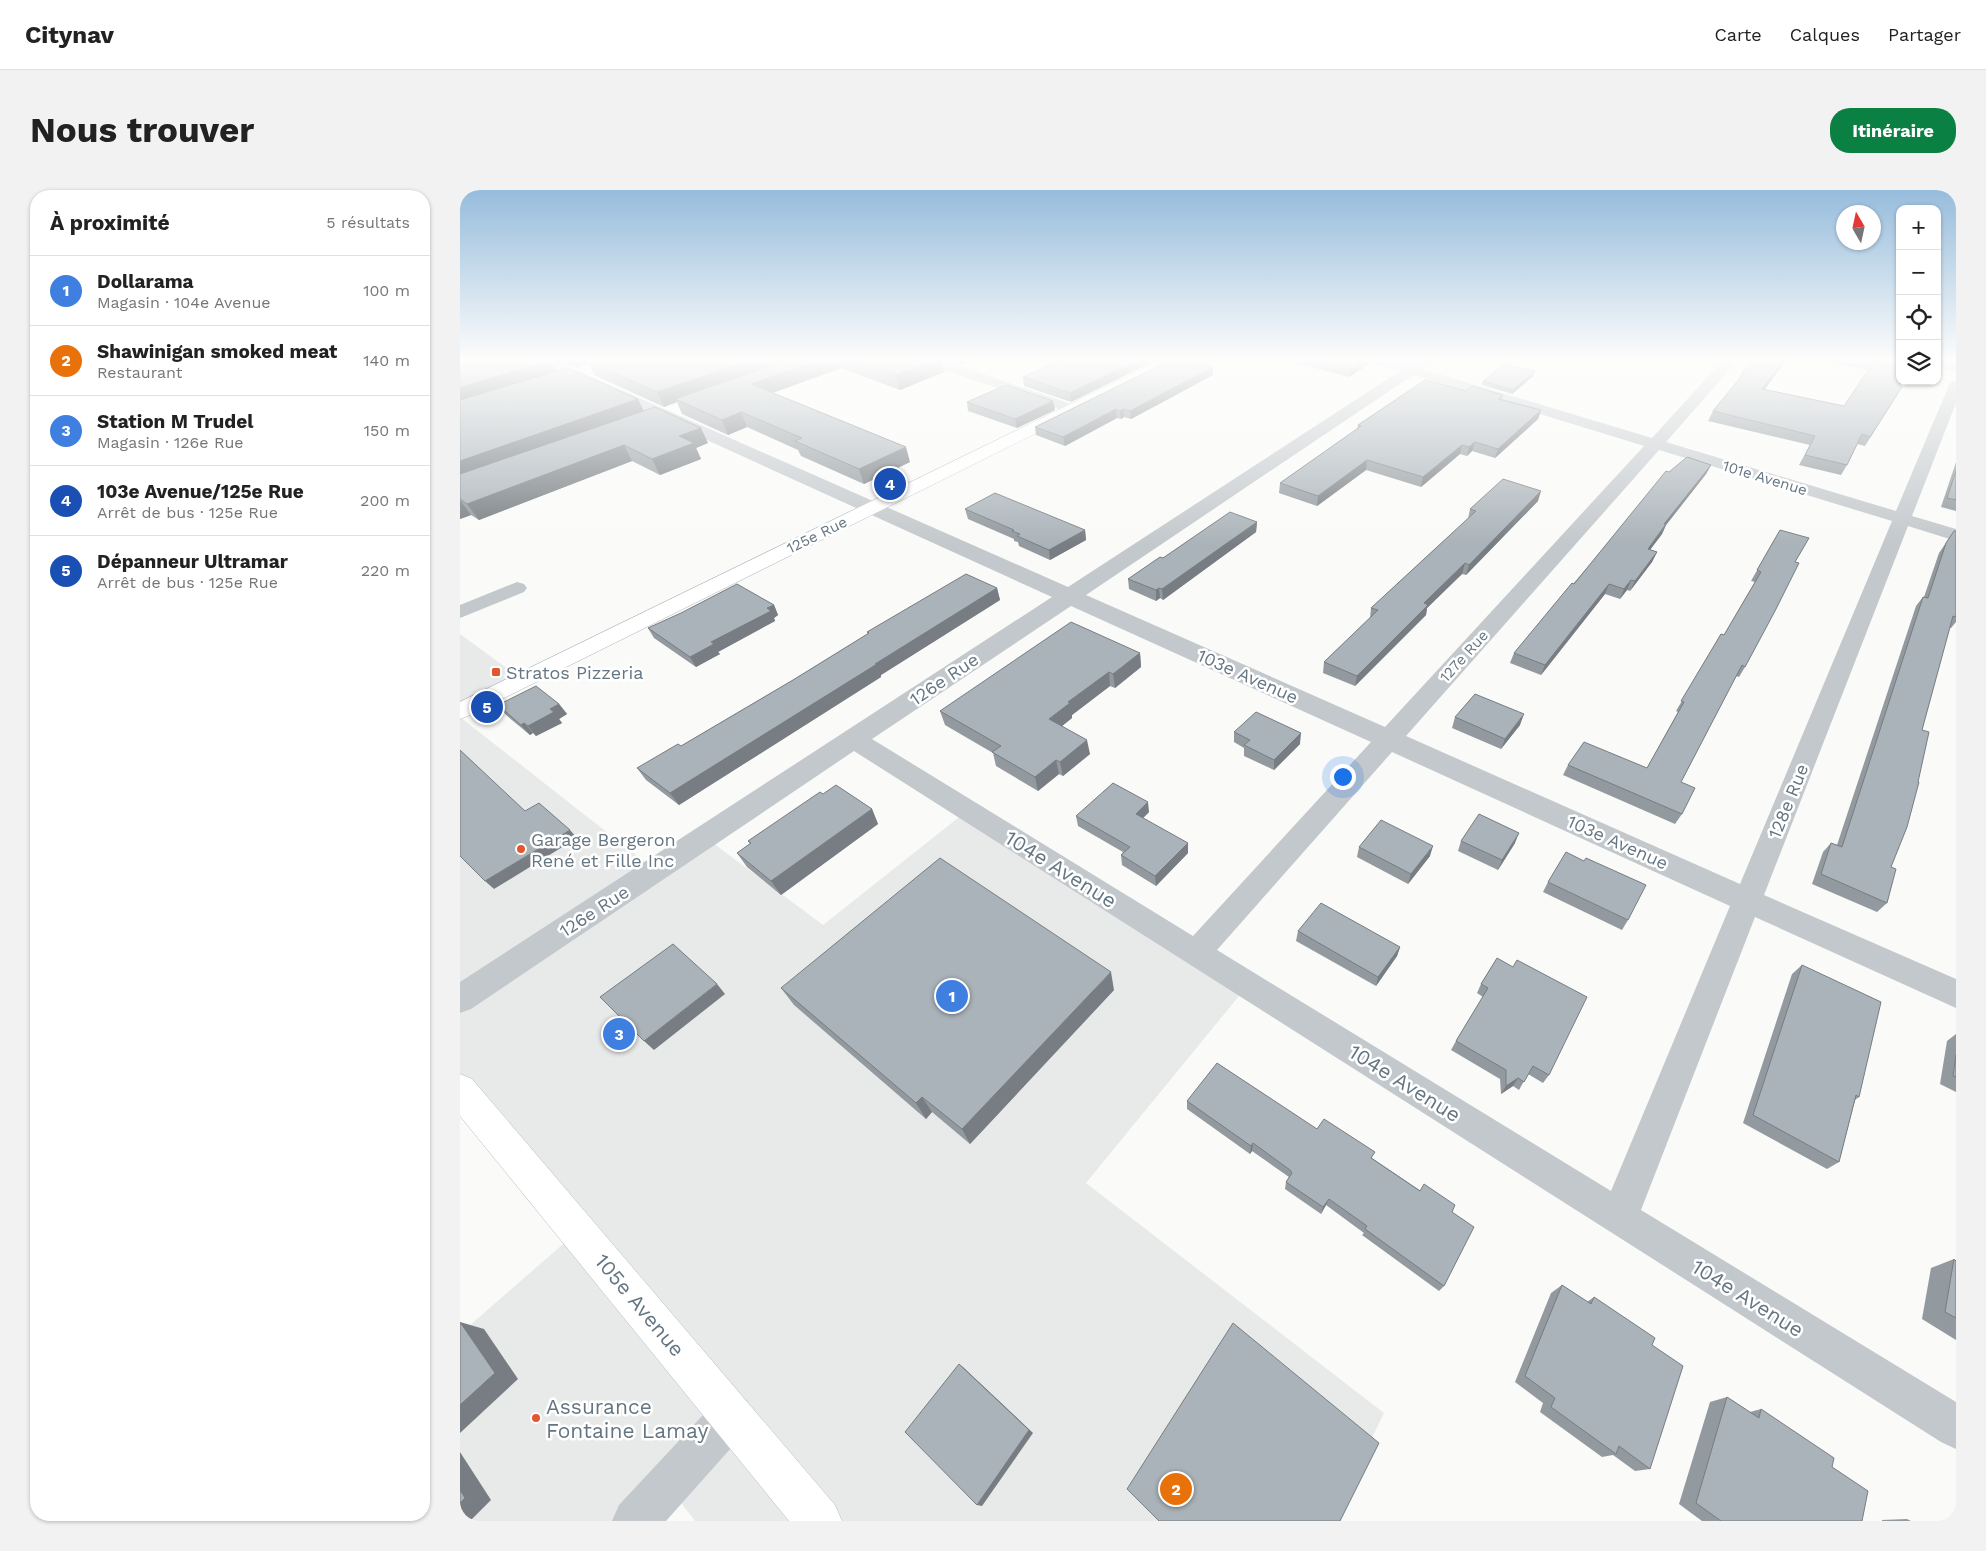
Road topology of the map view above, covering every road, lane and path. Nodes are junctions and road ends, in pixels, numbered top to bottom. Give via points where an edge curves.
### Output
1 (678, 421) edge
2 (1046, 421) edge
3 (1332, 421) edge
4 (1603, 421) edge
5 (1676, 421) edge
6 (1941, 421) edge
7 (1660, 439) junction
8 (872, 508) junction
9 (1904, 513) junction
10 (1956, 521) edge
11 (1956, 536) edge
12 (517, 588) dead end
13 (1069, 596) junction
14 (460, 612) edge
15 (460, 711) edge
16 (853, 739) junction
17 (1389, 740) junction
18 (1747, 900) junction
19 (1196, 953) junction
20 (1956, 994) edge
21 (460, 999) edge
22 (460, 1090) edge
23 (1619, 1217) junction
24 (732, 1415) junction
25 (1956, 1427) edge
26 (635, 1521) edge
27 (820, 1521) edge

1 - 8 street, 103e Avenue
2 - 8 main road, 125e Rue
3 - 13 street, 126e Rue
4 - 7 street, 101e Avenue
5 - 7 street, 127e Rue
6 - 9 street, 128e Rue
7 - 9 street, 101e Avenue
7 - 17 street, 127e Rue
8 - 13 street, 103e Avenue
8 - 15 main road, 125e Rue
9 - 10 street, 101e Avenue
9 - 11 street, 101e Avenue
9 - 18 street, 128e Rue
12 - 14 street
13 - 16 street, 126e Rue
13 - 17 street, 103e Avenue
16 - 19 street, 104e Avenue
16 - 21 street, 126e Rue
17 - 18 street, 103e Avenue
17 - 19 street, 127e Rue
18 - 20 street, 103e Avenue
18 - 23 street, 128e Rue
19 - 23 street, 104e Avenue
22 - 24 main road, 105e Avenue
23 - 25 street, 104e Avenue
24 - 26 street
24 - 27 main road, 105e Avenue

